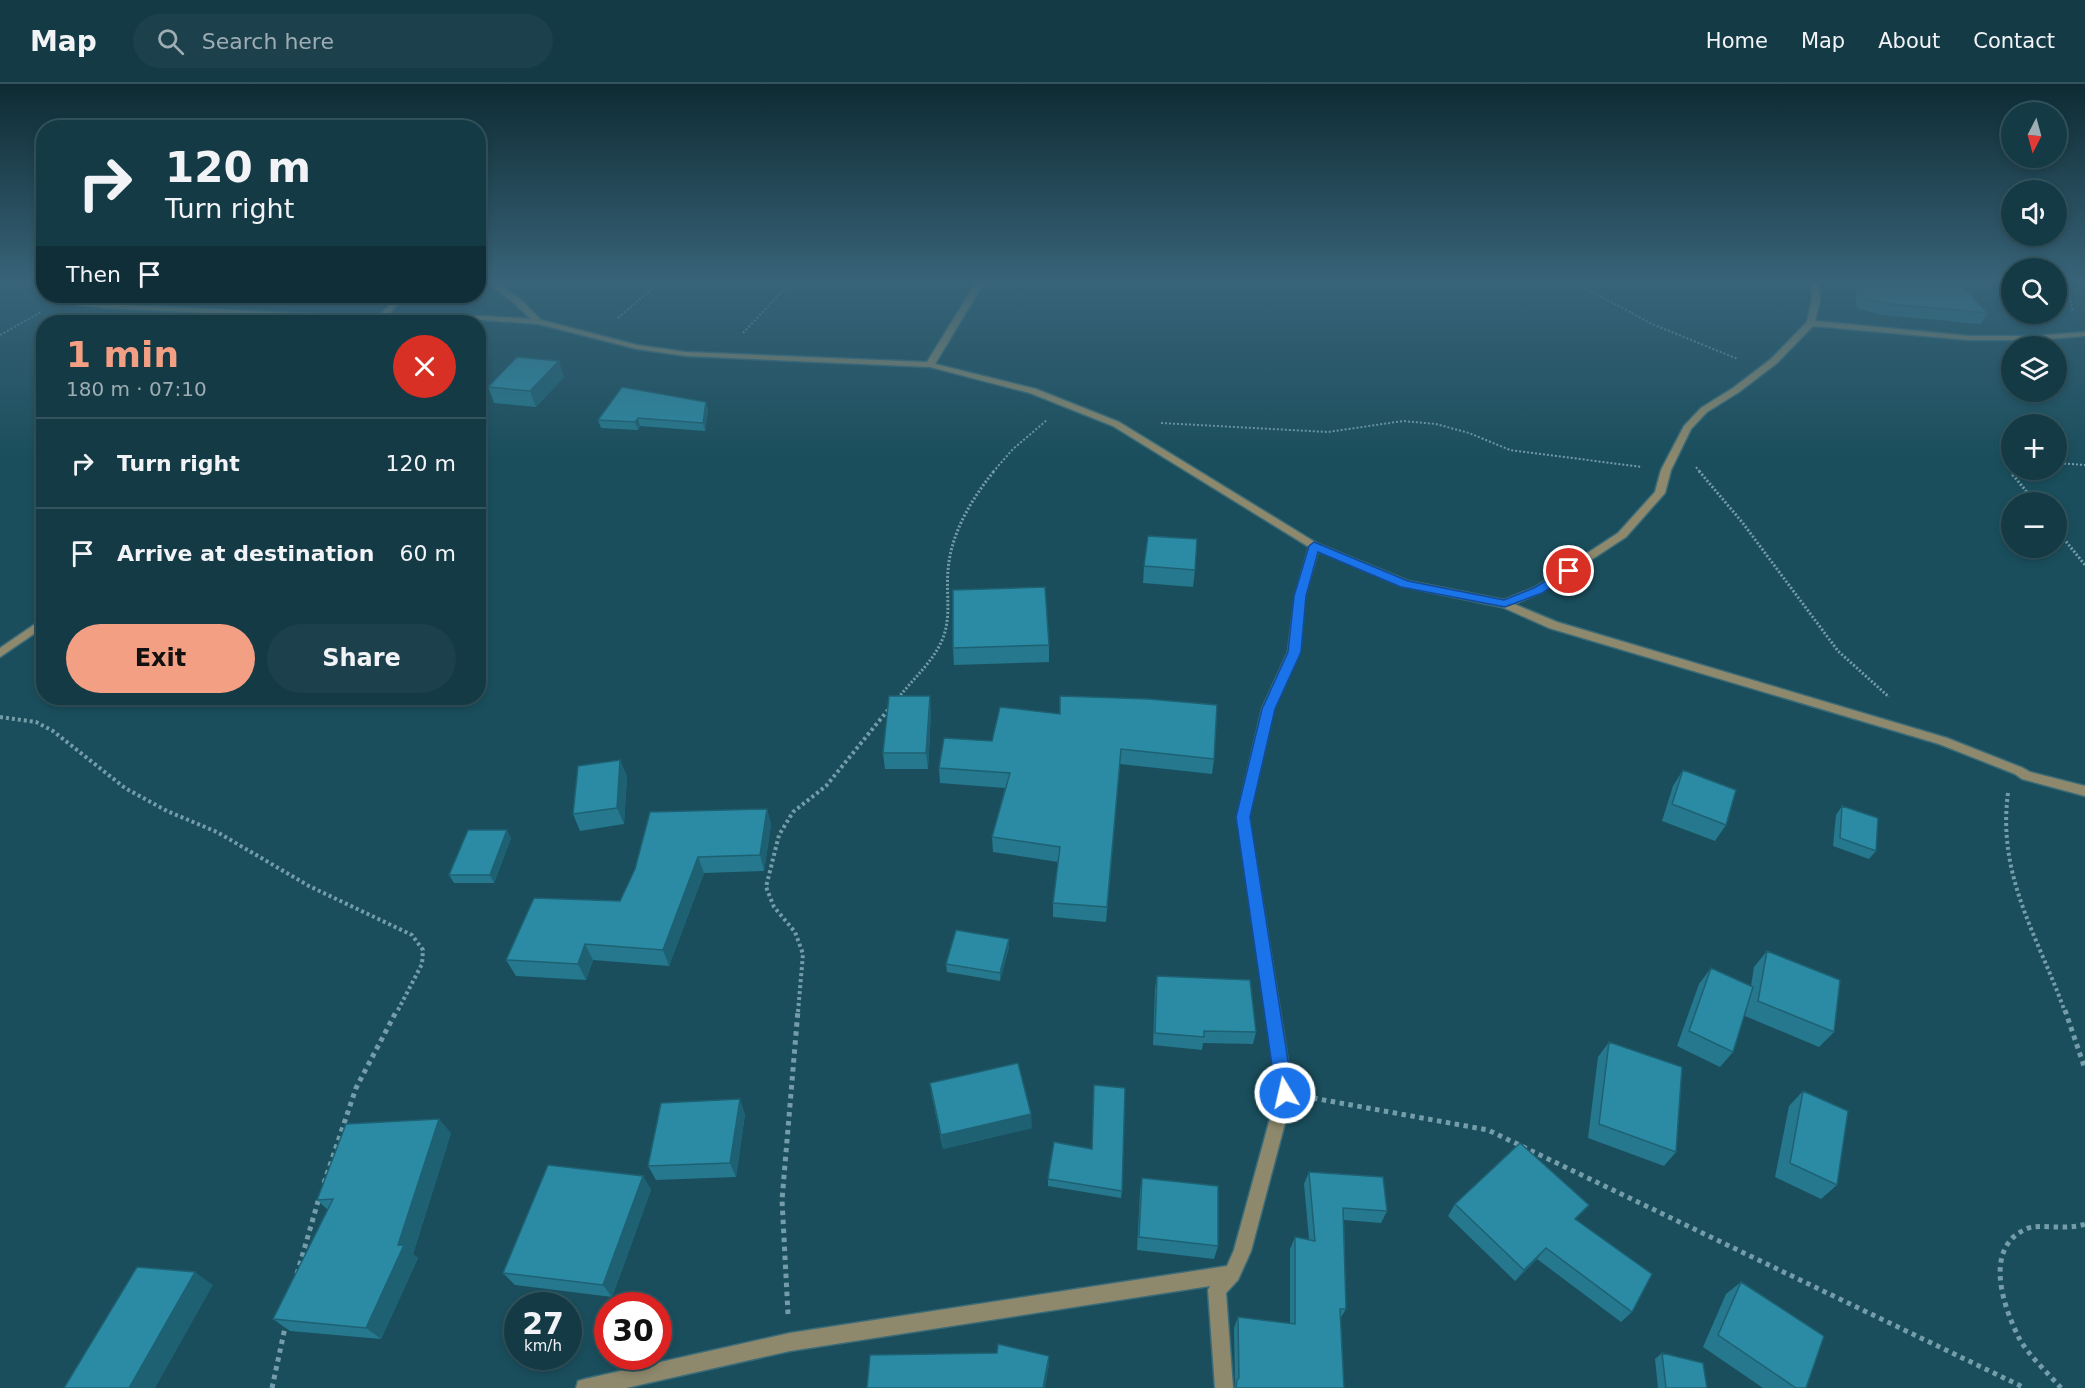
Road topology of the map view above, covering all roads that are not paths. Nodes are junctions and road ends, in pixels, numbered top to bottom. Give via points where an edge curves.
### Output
1 (620, 342) edge
2 (944, 342) edge
3 (1791, 342) edge
4 (930, 365) junction
5 (1314, 546) junction
6 (1505, 604) junction
7 (36, 627) edge
8 (0, 653) edge
9 (2085, 791) edge
10 (1232, 1274) junction
11 (585, 1388) edge
12 (1224, 1388) edge

1 - 4 street via 661,351 724,356
2 - 4 street
3 - 6 street via 1736,390 1704,410 1687,428 1666,470 1660,493 1622,535 1538,590
4 - 5 street via 1034,391 1116,424
5 - 6 street via 1405,584
5 - 10 street via 1300,596 1294,652 1268,709 1243,817 1285,1093 1242,1251
6 - 9 street via 1552,624 1943,741 2026,776
7 - 8 street
10 - 11 street via 790,1342
10 - 12 street via 1217,1290

